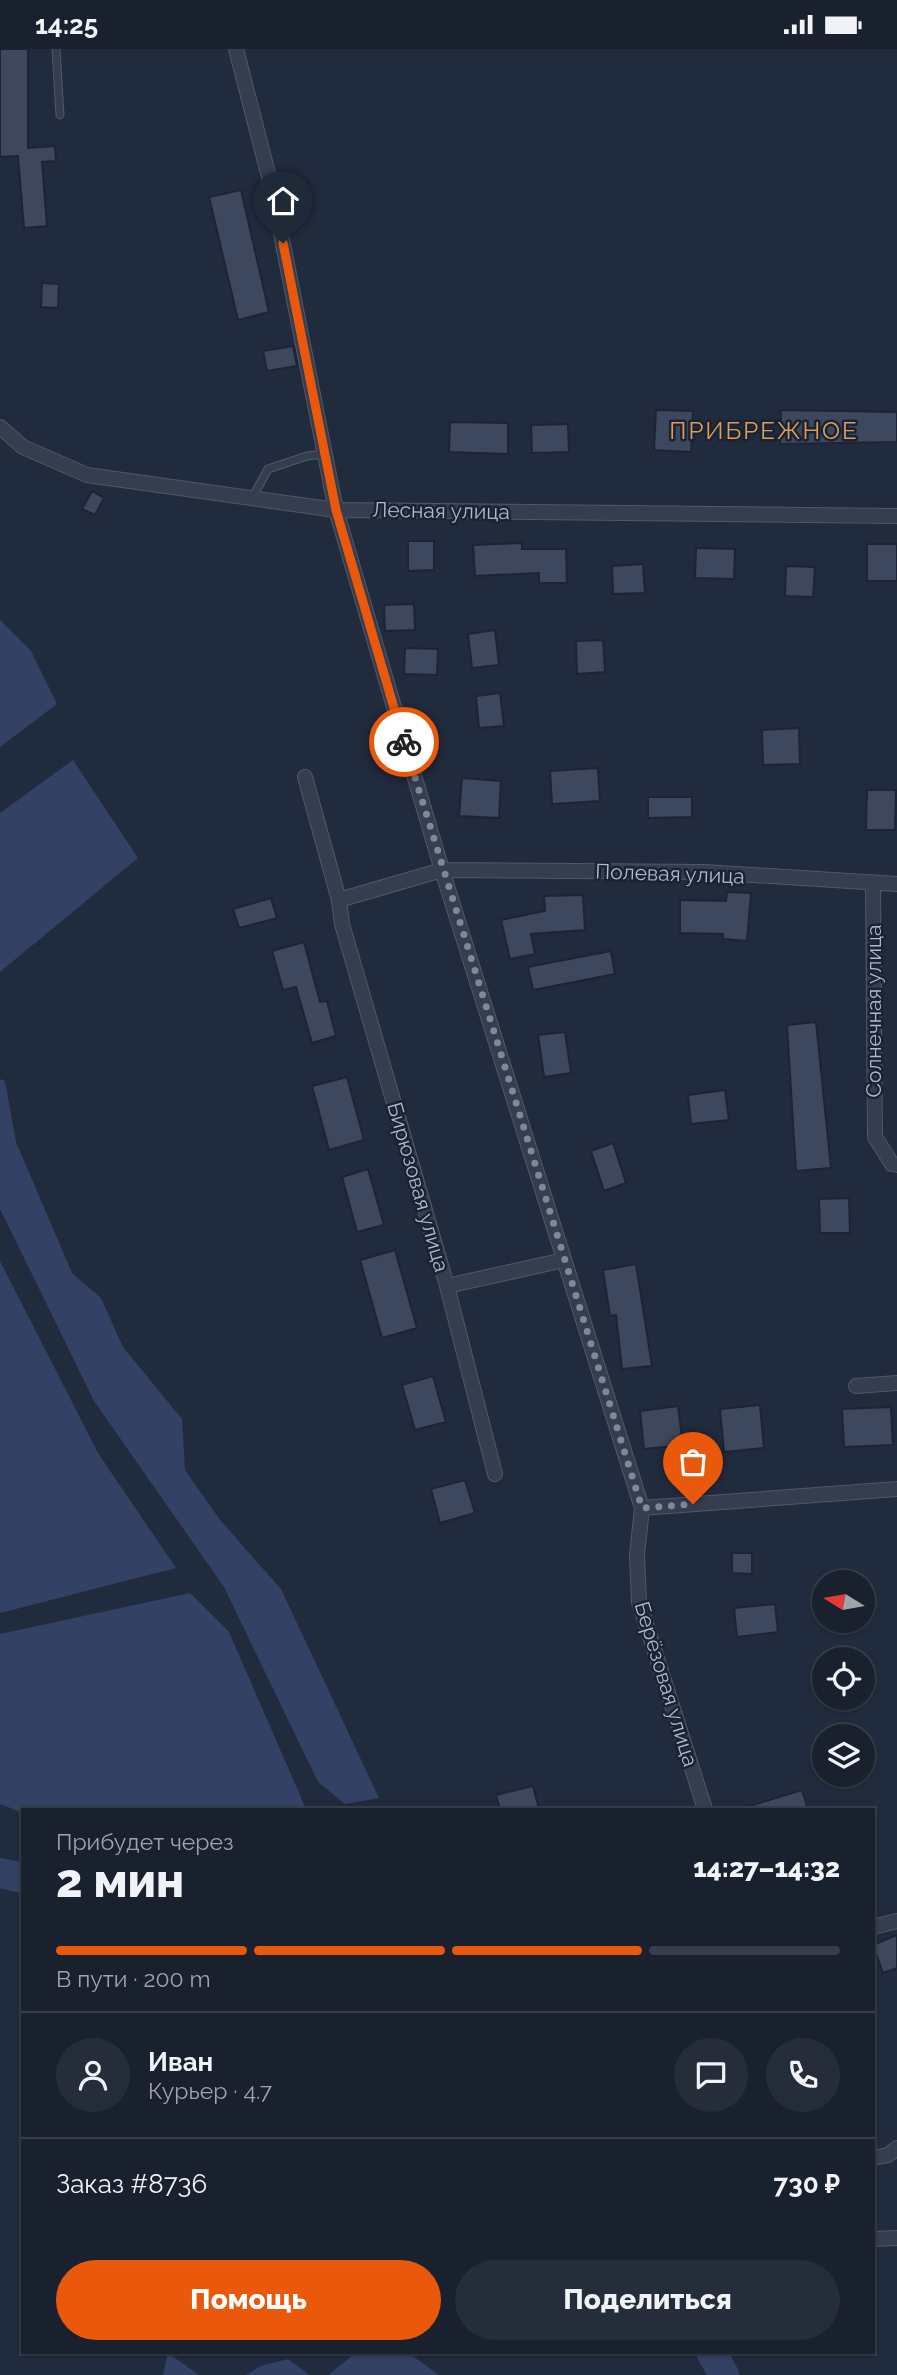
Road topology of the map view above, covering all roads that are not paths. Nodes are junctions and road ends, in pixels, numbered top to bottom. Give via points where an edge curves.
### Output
1 (56, 49) edge
2 (236, 49) edge
3 (60, 115) dead end
4 (0, 427) edge
5 (325, 454) junction
6 (252, 498) junction
7 (336, 510) junction
8 (897, 516) edge
9 (305, 777) dead end
10 (442, 870) junction
11 (873, 884) junction
12 (897, 884) edge
13 (339, 899) junction
14 (897, 1165) edge
15 (564, 1260) junction
16 (447, 1286) junction
17 (897, 1383) edge
18 (856, 1386) dead end
19 (495, 1475) dead end
20 (897, 1489) edge
21 (642, 1508) junction
22 (705, 1808) edge
23 (897, 1921) edge
24 (875, 1926) edge
25 (897, 2148) edge
26 (875, 2158) edge
27 (875, 2238) edge
28 (897, 2238) edge

1 - 3 lane
2 - 5 street, Берёзовая улица via 272,189
4 - 6 street, Лесная улица via 23,447 87,475
5 - 6 lane via 268,469
5 - 7 street, Берёзовая улица
6 - 7 street, Лесная улица
7 - 8 street, Лесная улица
7 - 10 street, Берёзовая улица
9 - 13 street, Бирюзовая улица
10 - 11 street, Полевая улица via 704,873
10 - 13 street
10 - 15 street, Берёзовая улица
11 - 12 street, Полевая улица
11 - 14 street, Солнечная улица via 875,1137
13 - 16 street, Бирюзовая улица via 342,924
15 - 16 street
15 - 21 street, Берёзовая улица
16 - 19 street, Бирюзовая улица
17 - 18 street
20 - 21 street
21 - 22 street, Берёзовая улица via 639,1602
23 - 24 street
25 - 26 street
27 - 28 street

